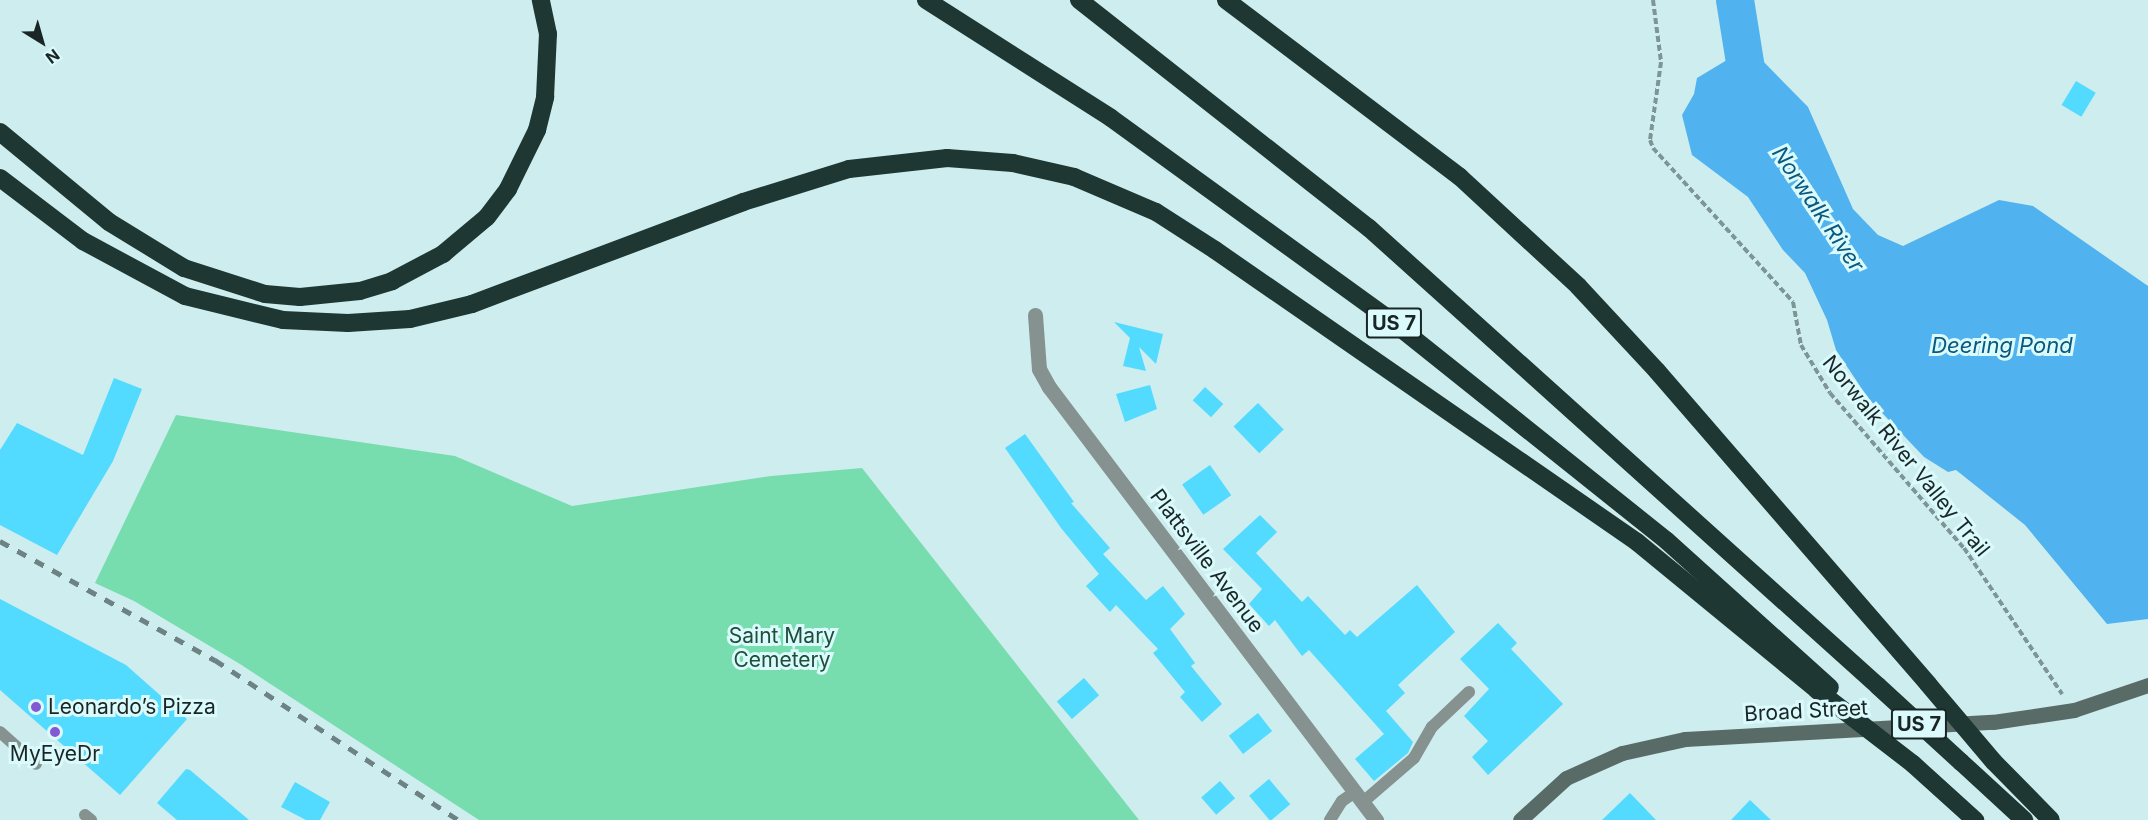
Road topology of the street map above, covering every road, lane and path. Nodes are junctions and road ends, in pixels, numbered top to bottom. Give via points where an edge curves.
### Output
1 (541, 0) edge
2 (926, 0) edge
3 (1079, 0) edge
4 (1226, 0) edge
5 (1653, 0) edge
6 (0, 132) edge
7 (0, 178) edge
8 (1035, 315) dead end
9 (2148, 685) edge
10 (1824, 689) junction
11 (1469, 692) dead end
12 (2074, 710) junction
13 (0, 732) edge
14 (36, 764) dead end
15 (1359, 797) junction
16 (1330, 820) edge
17 (1376, 820) edge
18 (1520, 820) edge
19 (1975, 820) edge
20 (2024, 820) edge
21 (2051, 820) edge

1 - 6 highway via 548,34 545,97 525,160 508,189 487,217 443,254 392,281 360,291 300,297 265,294 184,268 109,222
2 - 10 highway, US 7 via 1111,118 1403,330 1667,541
3 - 20 highway, US 7, bridge via 1369,228
4 - 21 highway, bridge via 1460,177 1578,286 1657,371 1994,762
5 - 12 path, Norwalk River Valley Trail via 1661,62 1650,140 1653,148 1793,302 1801,345 1830,393 1964,548
7 - 10 highway via 83,242 185,296 272,318 348,323 410,319 472,304 743,202 849,169 947,158 1013,163 1074,177 1156,212 1225,256 1637,542
8 - 15 street, Plattsville Avenue via 1039,369 1049,387
9 - 12 street, Broad Street
10 - 19 highway, US 7, bridge
11 - 15 lane via 1432,727 1414,758
12 - 18 street, Broad Street via 1993,722 1685,739 1622,753 1566,778
13 - 14 lane
15 - 16 lane via 1342,801
15 - 17 street, Plattsville Avenue

